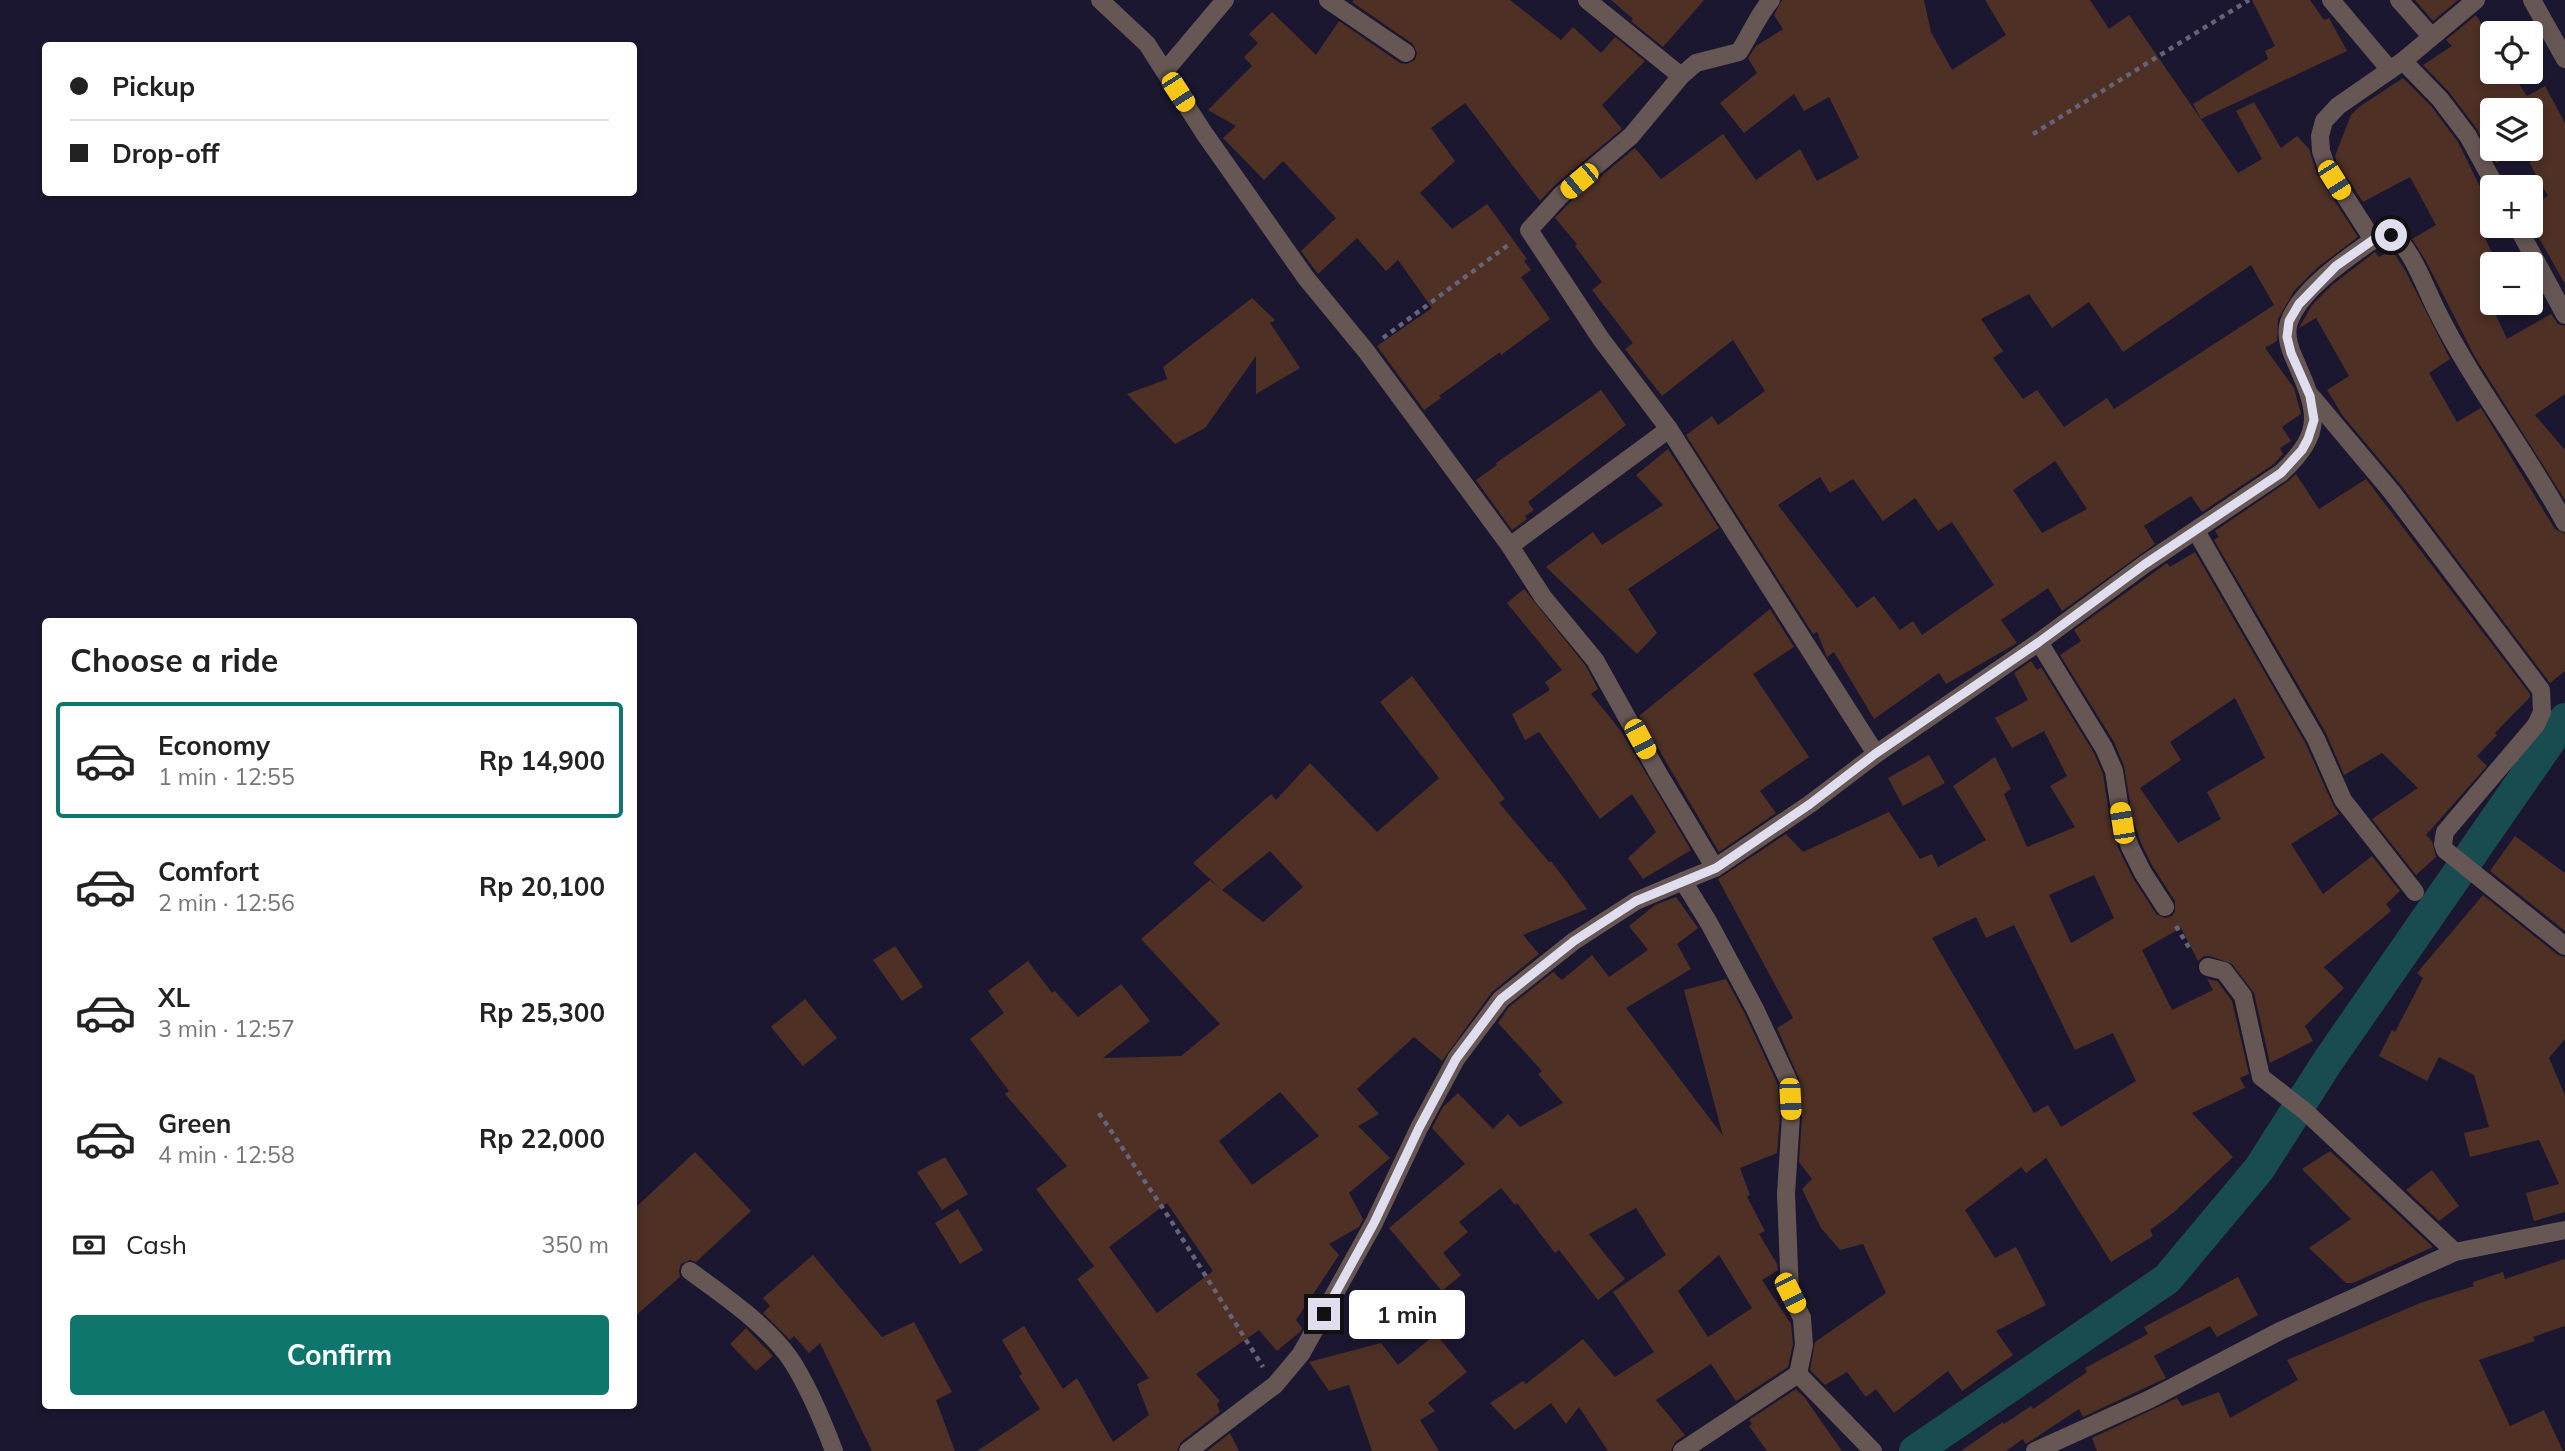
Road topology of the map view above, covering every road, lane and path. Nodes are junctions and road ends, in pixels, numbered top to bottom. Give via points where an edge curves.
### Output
1 (1100, 0) edge
2 (1225, 0) edge
3 (1328, 0) edge
4 (1587, 0) edge
5 (1770, 0) edge
6 (2249, 0) edge
7 (2332, 0) edge
8 (2399, 0) edge
9 (2476, 0) edge
10 (2532, 0) edge
11 (2429, 37) junction
12 (1406, 53) dead end
13 (2565, 59) edge
14 (2400, 63) junction
15 (1165, 71) junction
16 (1681, 76) junction
17 (2033, 134) dead end
18 (2489, 175) edge
19 (1529, 230) junction
20 (2523, 238) edge
21 (2373, 240) junction
22 (2565, 315) edge
23 (1366, 351) junction
24 (2310, 396) junction
25 (1669, 429) junction
26 (2565, 523) edge
27 (2196, 531) junction
28 (1510, 546) junction
29 (2039, 642) junction
30 (1875, 754) junction
31 (1716, 868) junction
32 (1683, 881) junction
33 (2415, 892) dead end
34 (2165, 906) joint
35 (2565, 946) edge
36 (2208, 967) joint
37 (1099, 1113) dead end
38 (2565, 1230) edge
39 (2455, 1252) junction
40 (690, 1270) dead end
41 (1798, 1374) junction
42 (1275, 1385) junction
43 (1869, 1448) edge
44 (834, 1451) edge
45 (1188, 1451) edge
46 (1682, 1451) edge
47 (2035, 1451) edge

1 - 15 street via 1147,44
2 - 15 street
3 - 12 street
4 - 16 street
5 - 16 street via 1739,52 1696,63
6 - 17 path
7 - 14 street
8 - 11 street
9 - 11 street
10 - 13 street
11 - 14 street
14 - 18 street via 2440,99
14 - 21 street via 2338,106 2324,121 2320,136 2327,168
15 - 23 street via 1306,278
16 - 19 street via 1631,136 1561,195
19 - 23 path
19 - 25 street via 1601,339
20 - 22 street
21 - 24 street via 2336,266 2289,321 2291,353
21 - 26 street via 2391,235 2405,246 2446,330
23 - 28 street
24 - 27 street via 2314,420 2293,461
24 - 35 street via 2391,491 2541,690 2542,712 2536,725 2445,832 2443,844
25 - 28 street
25 - 30 street
27 - 29 street
27 - 33 street via 2316,739 2343,800
28 - 31 street via 1595,660
29 - 30 street
29 - 34 street via 2104,748 2114,771 2130,846
30 - 31 street
31 - 32 street
32 - 41 street via 1755,1009 1789,1082 1786,1195 1790,1293 1802,1318 1804,1345
32 - 42 street via 1636,901 1574,941 1501,999 1456,1059 1347,1274 1301,1354
34 - 36 path via 2197,963
36 - 39 street via 2224,971 2243,996 2262,1077 2306,1112
37 - 42 path
38 - 39 street
39 - 47 street via 2280,1331 2150,1399
40 - 44 street via 743,1309 788,1357 821,1416
41 - 43 street
41 - 46 street
42 - 45 street

